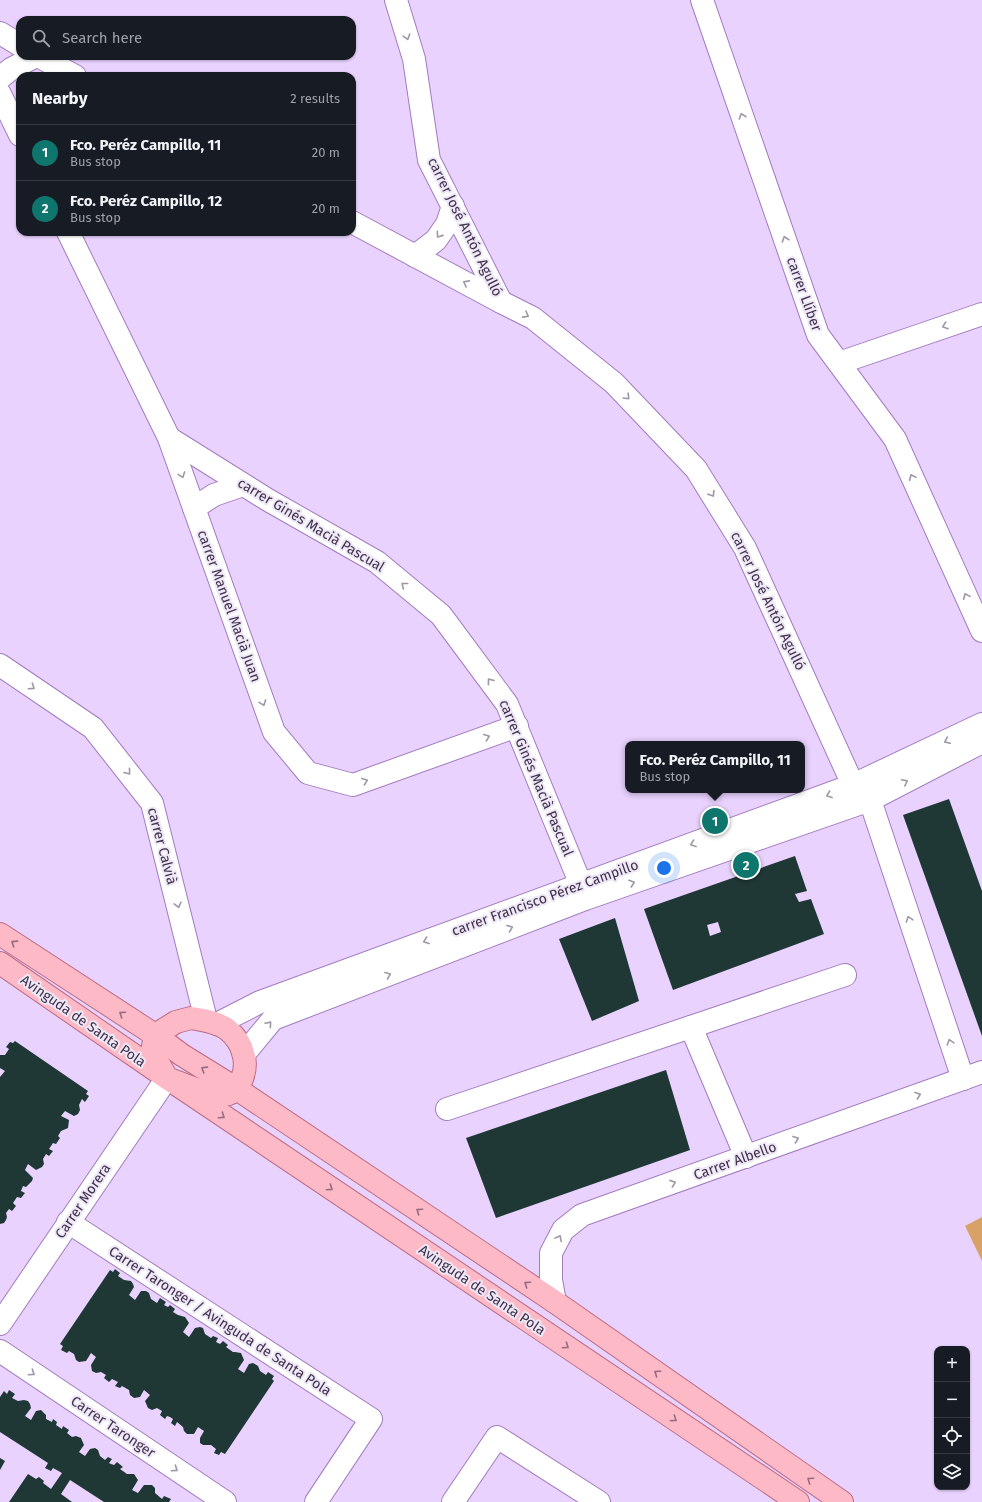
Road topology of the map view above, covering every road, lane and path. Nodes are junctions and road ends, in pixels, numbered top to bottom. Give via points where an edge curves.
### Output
1 (396, 0) edge
2 (702, 0) edge
3 (0, 33) edge
4 (16, 43) edge
5 (29, 60) edge
6 (45, 60) edge
7 (67, 72) edge
8 (0, 78) edge
9 (0, 94) edge
10 (16, 127) edge
11 (453, 206) junction
12 (356, 224) edge
13 (70, 236) edge
14 (415, 256) junction
15 (501, 302) junction
16 (982, 314) edge
17 (839, 363) junction
18 (169, 438) junction
19 (243, 485) junction
20 (194, 508) junction
21 (982, 631) edge
22 (0, 665) edge
23 (982, 724) edge
24 (517, 726) junction
25 (982, 742) edge
26 (853, 785) junction
27 (870, 800) junction
28 (583, 892) junction
29 (0, 934) edge
30 (0, 963) edge
31 (845, 975) dead end
32 (212, 1022) junction
33 (691, 1027) junction
34 (155, 1035) junction
35 (244, 1054) junction
36 (972, 1076) edge
37 (166, 1078) junction
38 (237, 1089) junction
39 (447, 1109) dead end
40 (746, 1157) junction
41 (68, 1222) junction
42 (555, 1302) junction
43 (0, 1324) edge
44 (0, 1351) edge
45 (225, 1502) edge
46 (316, 1502) edge
47 (453, 1502) edge
48 (599, 1502) edge
49 (798, 1502) edge
50 (842, 1502) edge

1 -> 11 street, carrer José Antón Agulló via 414,59 429,160
17 -> 2 street, carrer Llíber via 818,335
3 - 4 street
5 - 8 street
6 - 7 street
9 - 10 street
11 -> 14 street via 447,224 436,240
11 - 15 street, carrer José Antón Agulló
12 - 14 street
13 - 18 street, carrer Manuel Macià Juan
15 -> 14 street
15 -> 26 street, carrer José Antón Agulló via 533,318 614,383 696,469 745,548
16 -> 17 street
21 -> 17 street, carrer Llíber via 895,439
18 - 19 street, carrer Ginés Macià Pascual
18 -> 20 street, carrer Manuel Macià Juan
19 - 20 street via 214,495
24 -> 19 street, carrer Ginés Macià Pascual via 508,704 441,615 377,562
20 -> 24 street, carrer Manuel Macià Juan via 274,732 308,773 353,785
22 -> 32 street, carrer Calvià via 93,728 152,803
23 -> 26 street, carrer Francisco Pérez Campillo
24 - 28 street, carrer Ginés Macià Pascual
27 -> 25 street, carrer Francisco Pérez Campillo
26 - 27 street
26 -> 28 street, carrer Francisco Pérez Campillo
28 -> 27 street, carrer Francisco Pérez Campillo
36 -> 27 street
28 -> 32 street, carrer Francisco Pérez Campillo via 260,1002
35 -> 28 street, carrer Francisco Pérez Campillo via 273,1019
34 -> 29 main road, Avinguda de Santa Pola
30 - 37 main road, Avinguda de Santa Pola
31 - 33 street
32 - 34 main road via 191,1018 176,1022
32 - 35 main road via 228,1030 238,1040
33 - 39 street
33 - 40 street
34 - 37 main road, Avinguda de Santa Pola via 152,1052
38 -> 34 main road, Avinguda de Santa Pola
35 - 38 main road via 244,1074
40 -> 36 street, Carrer Albello
37 - 38 main road, Avinguda de Santa Pola via 214,1095 226,1095
37 - 41 street, Carrer Morera
37 -> 49 main road, Avinguda de Santa Pola
42 -> 38 main road, Avinguda de Santa Pola
42 -> 40 street, Carrer Albello via 551,1280 551,1253 563,1230 582,1215
41 - 43 street, Carrer Morera
41 - 46 street, Carrer Taronger / Avinguda de Santa Pola via 371,1419
50 -> 42 main road, Avinguda de Santa Pola
44 -> 45 street, Carrer Taronger
47 - 48 street via 498,1437

